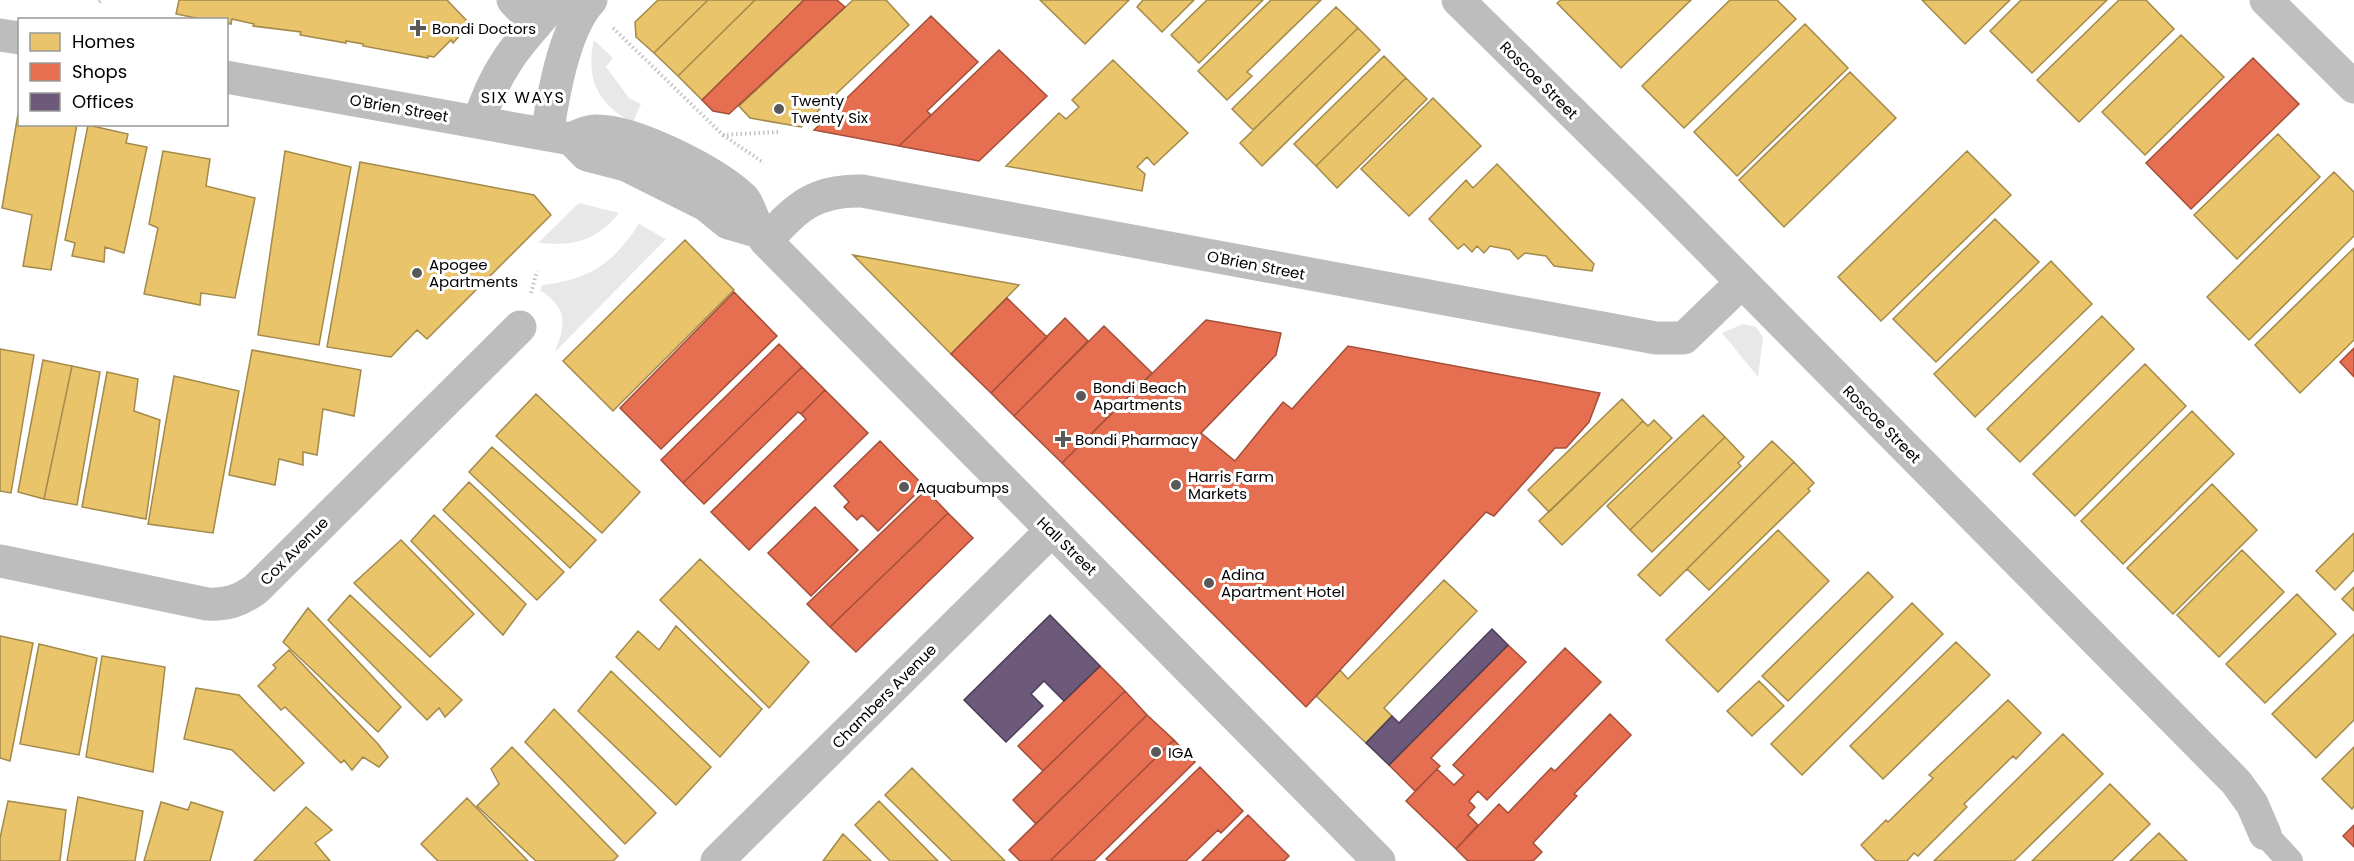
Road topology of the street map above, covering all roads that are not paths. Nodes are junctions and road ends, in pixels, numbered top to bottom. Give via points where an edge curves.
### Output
1 (513, 0) edge
2 (591, 0) edge
3 (1458, 0) edge
4 (2266, 0) edge
5 (546, 12) edge
6 (0, 34) edge
7 (18, 38) edge
8 (228, 77) edge
9 (2354, 87) edge
10 (479, 122) junction
11 (559, 137) junction
12 (761, 236) junction
13 (1742, 282) junction
14 (520, 327) dead end
15 (1051, 531) junction
16 (0, 561) edge
17 (2265, 834) joint
18 (717, 861) edge
19 (1379, 861) edge
20 (2290, 861) edge

1 - 5 street
2 - 11 street via 570,38 560,67
3 - 13 street, Roscoe Street
4 - 9 main road
5 - 10 street via 511,52 489,90
6 - 7 street
8 - 10 street, O'Brien Street
10 - 11 street, O'Brien Street
11 - 12 street, O'Brien Street via 587,155 626,165 706,205 728,223
12 - 13 street, O'Brien Street via 820,195 862,191 1656,338 1684,338
12 - 15 street, Hall Street
13 - 17 street, Roscoe Street via 2236,782 2252,804
14 - 16 street, Cox Avenue via 256,590 234,602 207,603
15 - 18 street, Chambers Avenue
15 - 19 street, Hall Street
17 - 20 street, Roscoe Street

